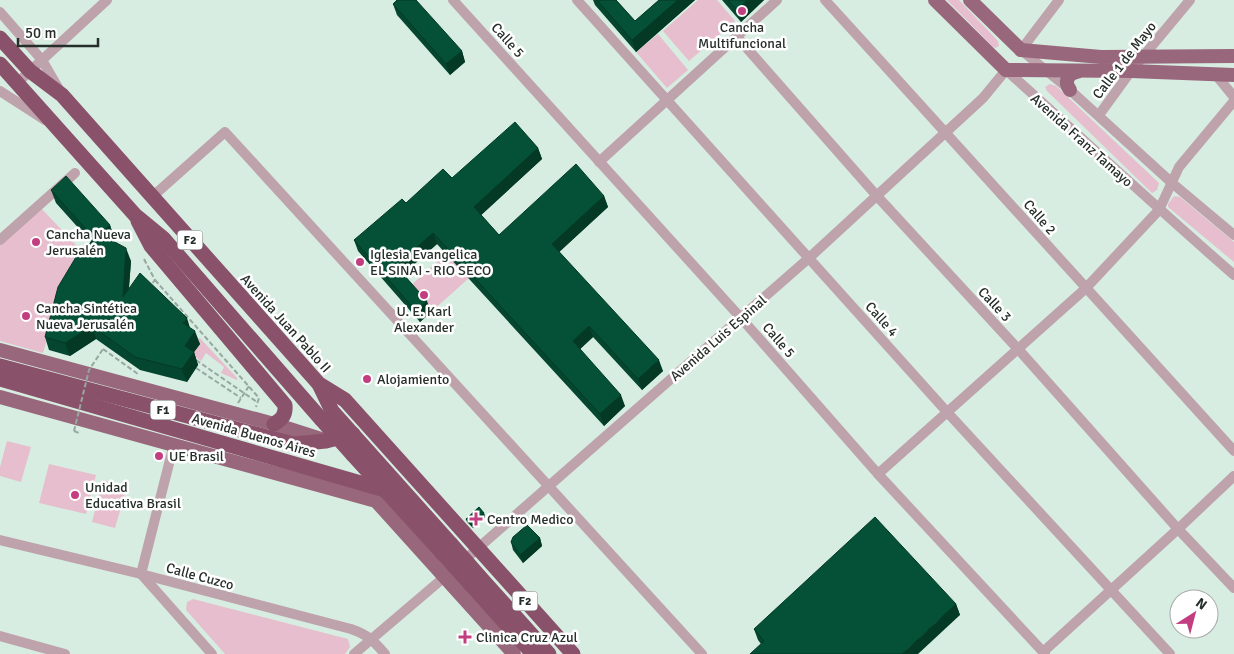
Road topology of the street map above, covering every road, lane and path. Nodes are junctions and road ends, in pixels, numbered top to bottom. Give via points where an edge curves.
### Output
1 (107, 0) edge
2 (453, 0) edge
3 (577, 0) edge
4 (777, 0) edge
5 (825, 0) edge
6 (935, 0) edge
7 (970, 0) edge
8 (1059, 0) edge
9 (1190, 0) edge
10 (0, 12) edge
11 (737, 37) junction
12 (0, 38) edge
13 (1021, 50) junction
14 (1144, 56) junction
15 (1234, 56) edge
16 (42, 60) junction
17 (0, 64) edge
18 (1006, 70) junction
19 (30, 71) junction
20 (1046, 71) junction
21 (1131, 71) junction
22 (1076, 72) junction
23 (1216, 75) junction
24 (1234, 75) edge
25 (17, 82) junction
26 (1070, 90) junction
27 (0, 91) edge
28 (62, 95) junction
29 (1234, 97) edge
30 (667, 100) junction
31 (1234, 101) edge
32 (1099, 115) junction
33 (56, 127) junction
34 (947, 133) junction
35 (599, 162) junction
36 (74, 173) dead end
37 (1172, 183) junction
38 (876, 195) junction
39 (152, 197) junction
40 (1159, 210) junction
41 (135, 215) junction
42 (2, 235) edge
43 (1234, 235) edge
44 (142, 254) dead end
45 (809, 258) junction
46 (1234, 275) edge
47 (155, 280) junction
48 (150, 287) edge
49 (1085, 289) junction
50 (741, 318) junction
51 (198, 329) junction
52 (194, 334) edge
53 (1018, 349) junction
54 (0, 350) edge
55 (191, 356) edge
56 (121, 357) edge
57 (118, 360) junction
58 (0, 366) edge
59 (196, 368) dead end
60 (138, 374) dead end
61 (0, 379) edge
62 (319, 384) junction
63 (249, 386) junction
64 (244, 393) junction
65 (0, 397) edge
66 (241, 398) junction
67 (258, 402) junction
68 (247, 405) dead end
69 (256, 407) dead end
70 (947, 412) junction
71 (274, 424) junction
72 (79, 433) dead end
73 (353, 434) junction
74 (326, 441) junction
75 (174, 444) junction
76 (1234, 451) edge
77 (878, 474) junction
78 (1234, 476) edge
79 (548, 486) junction
80 (380, 495) junction
81 (1178, 529) junction
82 (0, 540) edge
83 (446, 549) junction
84 (478, 549) junction
85 (141, 574) junction
86 (444, 577) junction
87 (474, 580) junction
88 (1234, 588) edge
89 (1111, 590) junction
90 (0, 636) edge
91 (372, 638) junction
92 (1044, 653) edge
93 (65, 654) edge
94 (212, 654) edge
95 (354, 654) edge
96 (385, 654) edge
97 (514, 654) edge
98 (532, 654) edge
99 (548, 654) edge
100 (573, 654) edge
101 (702, 654) edge
102 (1170, 654) edge

1 - 16 street
2 - 35 street, Calle 5
3 - 30 street, Calle 4
4 - 11 street
5 - 34 street, Calle 2
6 - 18 main road, Avenida Franz Tamayo
7 - 13 main road, Avenida Franz Tamayo
8 - 13 street, Avenida Luis Espinal
9 - 14 street, Calle 1 de Mayo
10 - 16 street, Avenida Juan Pablo II
11 - 30 street
11 - 38 street, Calle 3
12 - 19 highway, Avenida Juan Pablo II / F2
13 - 14 main road
13 - 18 main road, Avenida Luis Espinal
13 - 20 street, Avenida Franz Tamayo
14 - 15 main road
14 - 21 street, Calle 1 de Mayo
16 - 19 street
16 - 28 street, Avenida Juan Pablo II
17 - 25 highway, F2
18 - 20 main road
18 - 34 street, Avenida Luis Espinal
18 - 40 street, Avenida Franz Tamayo
19 - 25 street
19 - 28 highway, Avenida Juan Pablo II / F2
20 - 22 main road
20 - 26 street, Avenida Franz Tamayo
21 - 22 main road
21 - 23 main road
21 - 32 street, Calle 1 de Mayo
22 - 26 main road via 1068,78
23 - 24 main road
23 - 29 street
25 - 33 highway, F2
26 - 32 street, Avenida Franz Tamayo
27 - 33 street
28 - 39 highway, Avenida Juan Pablo II / F2
30 - 35 street
30 - 45 street, Calle 4
31 - 37 street via 1179,167
32 - 37 street, Avenida Franz Tamayo
33 - 41 highway, F2
34 - 38 street, Avenida Luis Espinal
34 - 49 street, Calle 2
35 - 50 street, Calle 5
36 - 42 street
37 - 40 street
37 - 43 street, Avenida Franz Tamayo
38 - 45 street, Avenida Luis Espinal
38 - 53 street, Calle 3
39 - 62 highway, Avenida Juan Pablo II / F2
39 - 79 street via 226,132
40 - 46 street, Avenida Franz Tamayo
40 - 49 street
41 - 71 highway via 151,246 285,405 286,413
41 - 80 highway, F2, bridge via 163,238 353,454
44 - 47 path
45 - 50 street, Avenida Luis Espinal
45 - 70 street, Calle 4
47 - 48 path
47 - 51 path
49 - 53 street
49 - 76 street, Calle 2
50 - 77 street, Calle 5
50 - 79 street, Avenida Luis Espinal
51 - 52 path
51 - 63 path
53 - 70 street
53 - 81 street, Calle 3
54 - 71 main road, Avenida Buenos Aires
55 - 64 path
56 - 57 path
57 - 60 path
57 - 72 path, bridge via 103,349 89,370 74,431
58 - 74 highway, Avenida Buenos Aires / F1 via 293,444
59 - 66 path
61 - 80 highway, Avenida Buenos Aires / F1
62 - 73 highway, F2 via 332,411
62 - 84 highway, Avenida Juan Pablo II / F2 via 345,400
63 - 64 path
63 - 67 path via 259,398
64 - 66 path
64 - 67 path
65 - 75 main road
66 - 68 path via 238,403
67 - 69 path
70 - 77 street
70 - 89 street, Calle 4
71 - 74 main road, Avenida Buenos Aires
73 - 74 highway, Avenida Buenos Aires / F1
73 - 83 highway, F2
75 - 80 main road
75 - 85 street
77 - 92 street, Calle 5
78 - 81 street
79 - 84 street, Avenida Luis Espinal
79 - 101 street
80 - 83 highway, F2
80 - 86 main road
81 - 88 street, Calle 3
81 - 89 street
82 - 85 street, Calle Cuzco
83 - 87 highway, F2, bridge
84 - 86 street, Avenida Luis Espinal
84 - 100 highway, Avenida Juan Pablo II / F2
85 - 91 street, Calle Cuzco via 351,629
85 - 94 street
86 - 91 street, Avenida Luis Espinal
86 - 97 main road
87 - 98 highway, F2
87 - 99 highway, F2
89 - 92 street
89 - 102 street, Calle 4
90 - 93 street
91 - 95 street, Avenida Luis Espinal
91 - 96 street, Calle Cuzco

